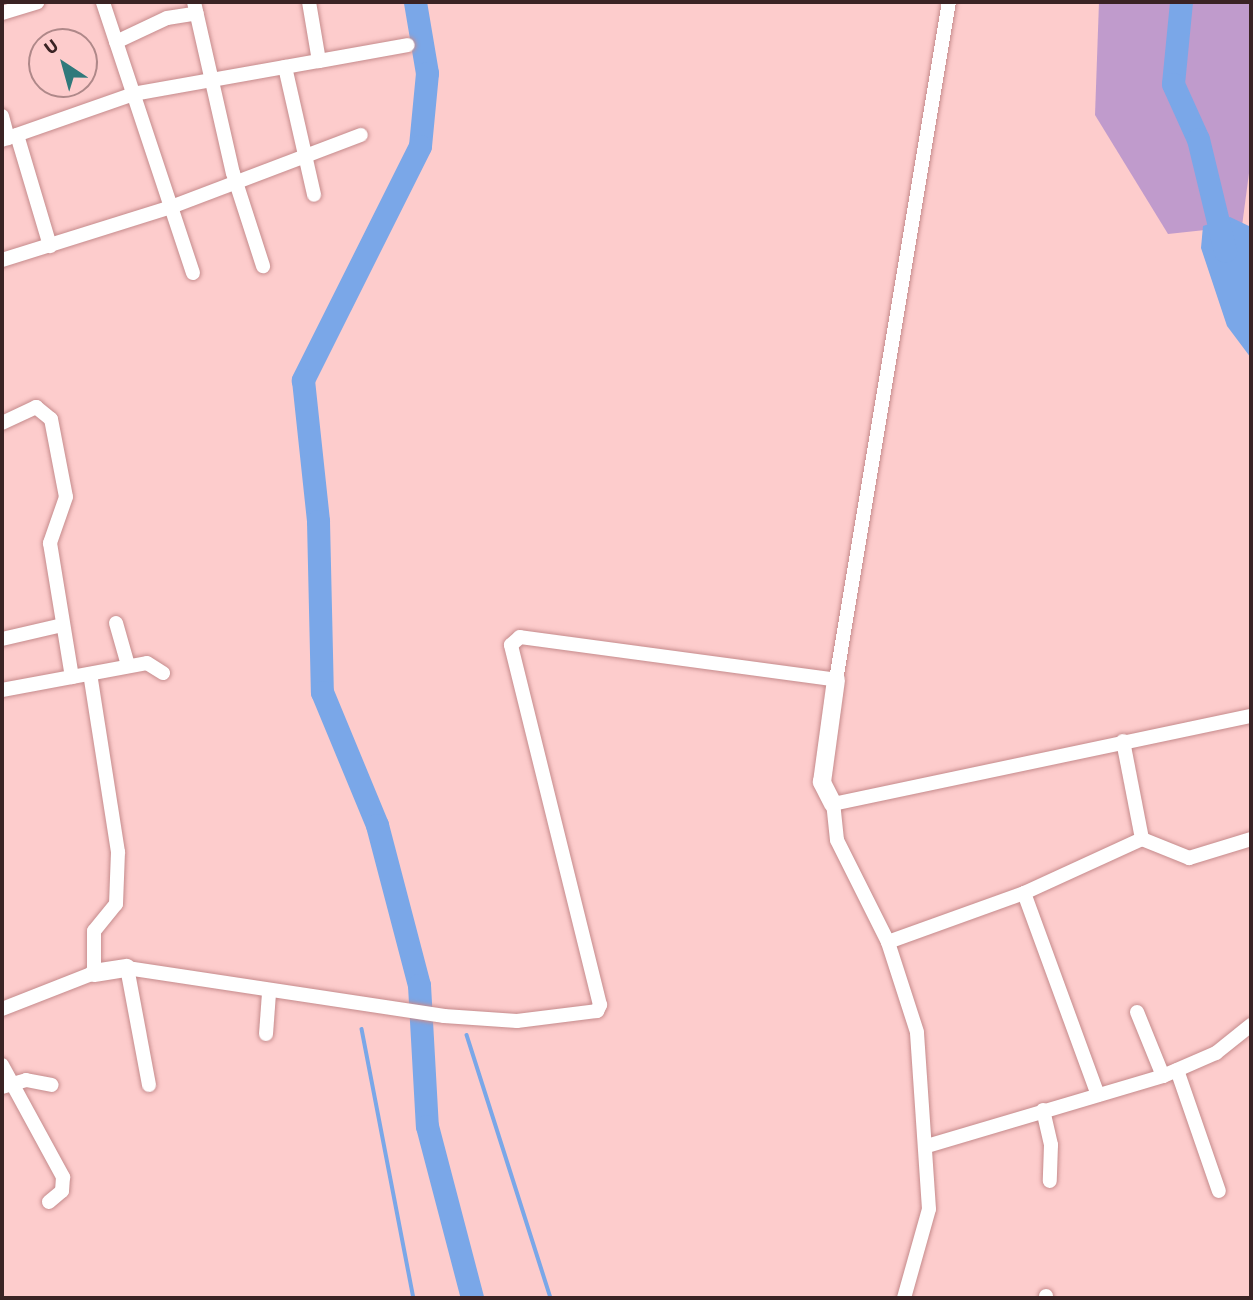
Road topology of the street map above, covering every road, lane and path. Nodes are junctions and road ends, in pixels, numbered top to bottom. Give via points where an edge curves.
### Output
1 (37, 2) edge
2 (103, 2) edge
3 (309, 2) edge
4 (948, 2) edge
5 (195, 7) edge
6 (2, 13) edge
7 (116, 42) junction
8 (408, 45) dead end
9 (319, 61) junction
10 (285, 67) junction
11 (213, 76) junction
12 (133, 94) junction
13 (2, 116) edge
14 (361, 135) dead end
15 (9, 138) edge
16 (305, 157) junction
17 (237, 186) junction
18 (314, 195) dead end
19 (171, 207) junction
20 (50, 246) junction
21 (2, 260) edge
22 (263, 266) dead end
23 (193, 273) dead end
24 (2, 423) edge
25 (116, 623) dead end
26 (62, 625) junction
27 (2, 639) edge
28 (128, 665) junction
29 (163, 673) dead end
30 (90, 674) junction
31 (72, 677) junction
32 (836, 680) junction
33 (2, 690) edge
34 (1251, 716) edge
35 (1123, 741) junction
36 (833, 804) junction
37 (1142, 839) junction
38 (1251, 839) edge
39 (1024, 893) junction
40 (888, 942) junction
41 (127, 968) junction
42 (94, 973) junction
43 (269, 993) junction
44 (2, 1009) edge
45 (1137, 1012) dead end
46 (1251, 1025) edge
47 (266, 1034) dead end
48 (2, 1065) edge
49 (1177, 1070) junction
50 (1163, 1076) junction
51 (6, 1085) edge
52 (52, 1085) dead end
53 (149, 1085) dead end
54 (1098, 1095) junction
55 (1043, 1110) junction
56 (927, 1146) junction
57 (1050, 1181) dead end
58 (1219, 1191) dead end
59 (49, 1202) dead end
60 (904, 1298) edge

1 - 6 street
2 - 7 street
3 - 9 street
4 - 32 street
5 - 7 street
5 - 11 street
7 - 12 street
8 - 9 street
9 - 10 street
10 - 11 street
10 - 16 street
11 - 12 street
11 - 17 street
12 - 15 street
12 - 19 street
13 - 15 street
14 - 16 street
15 - 20 street
16 - 17 street
16 - 18 street
17 - 19 street
17 - 22 street
19 - 20 street
19 - 23 street
20 - 21 street
24 - 26 street via 36,407 51,419 66,497 50,543
25 - 28 street
26 - 27 street
26 - 31 street
28 - 29 street via 147,663
28 - 30 street
30 - 31 street
30 - 42 street via 118,852 116,904 94,932
31 - 33 street
32 - 36 street via 822,782
32 - 43 street via 514,640 600,1005 590,1015 517,1021
34 - 35 street
35 - 36 street
35 - 37 street
36 - 40 street via 837,840
37 - 38 street via 1189,858
37 - 39 street
39 - 40 street
39 - 54 street
40 - 56 street via 914,1010
41 - 42 street
41 - 43 street
41 - 53 street
42 - 44 street
43 - 47 street
45 - 50 street
46 - 49 street via 1216,1053
48 - 51 street
49 - 50 street
49 - 58 street
50 - 54 street
51 - 52 street via 26,1080
51 - 59 street via 63,1177 62,1191
54 - 55 street
55 - 56 street
55 - 57 street via 1051,1145
56 - 60 street via 926,1231

